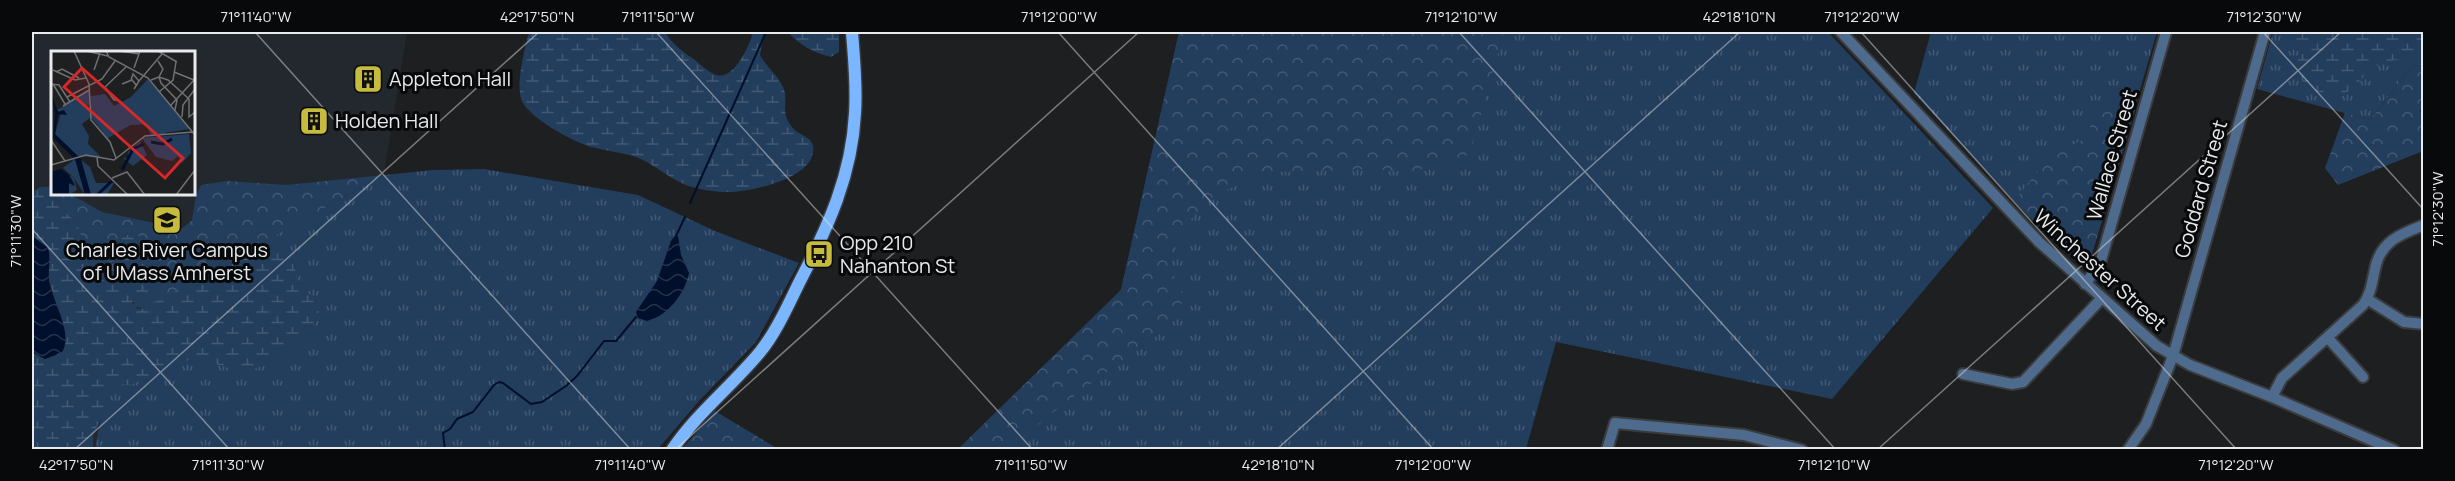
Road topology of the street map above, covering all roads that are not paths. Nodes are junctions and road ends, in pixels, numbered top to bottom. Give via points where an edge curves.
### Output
1 (852, 32) edge
2 (1841, 32) edge
3 (2166, 32) edge
4 (2265, 32) edge
5 (2424, 225) edge
6 (2085, 284) junction
7 (2101, 299) junction
8 (2367, 299) junction
9 (2424, 324) edge
10 (2328, 338) junction
11 (2173, 356) junction
12 (1963, 374) dead end
13 (2363, 377) dead end
14 (2272, 397) junction
15 (672, 450) edge
16 (1608, 450) edge
17 (1802, 450) edge
18 (2128, 450) edge
19 (2394, 450) edge

1 - 15 main road via 854,125 844,181 830,221 769,339
2 - 6 street, Winchester Street via 2018,220
3 - 6 street, Wallace Street via 2100,264
4 - 11 street, Goddard Street
5 - 8 street via 2398,235 2386,245 2378,258
6 - 7 street, Winchester Street
7 - 11 street, Winchester Street
7 - 12 street via 2022,382 2012,384
8 - 9 street via 2404,322
8 - 10 street
10 - 13 street
10 - 14 street via 2282,378
11 - 14 street, Winchester Street
11 - 18 street, Goddard Street via 2146,424
14 - 19 street, Winchester Street
16 - 17 street via 1615,423 1744,435

